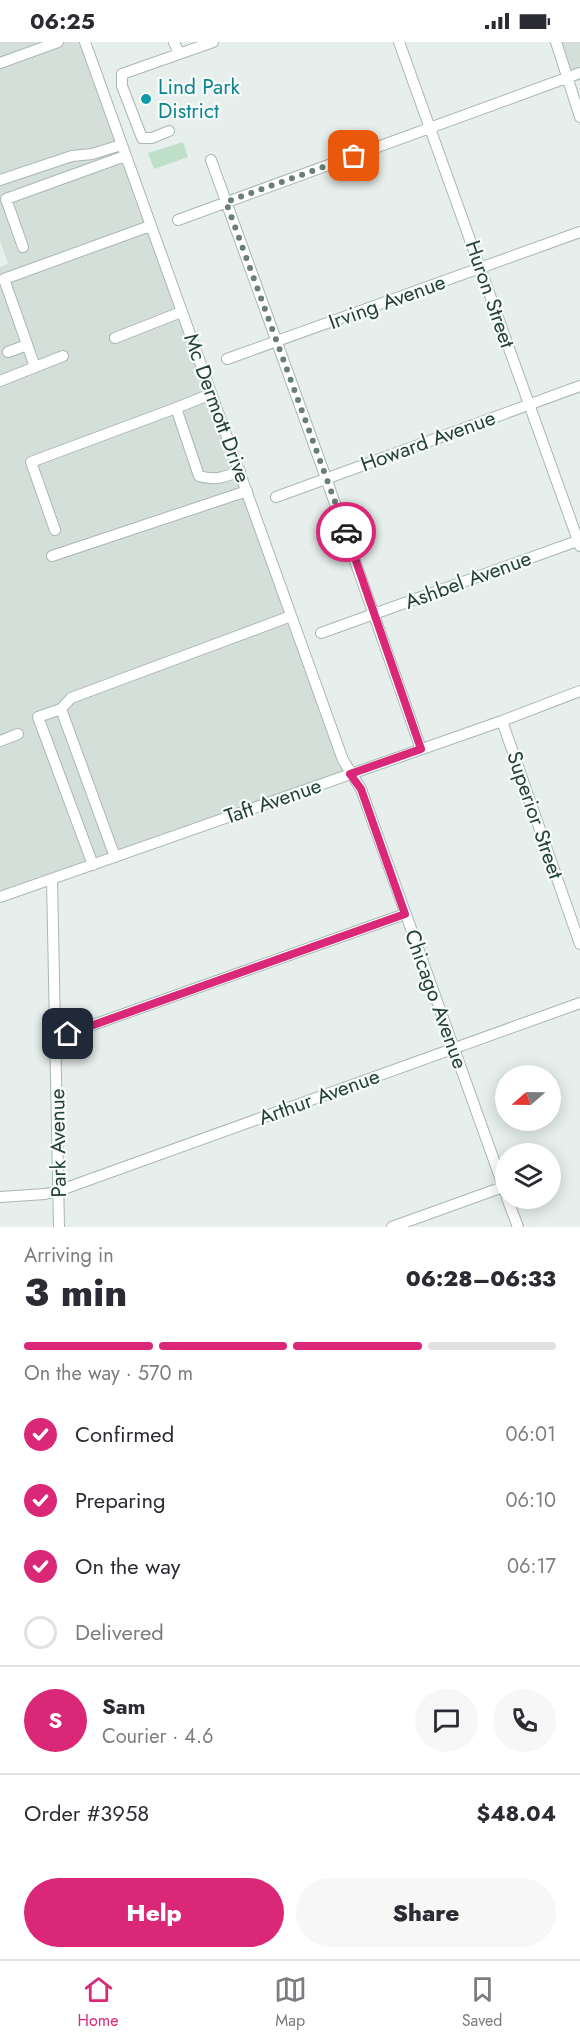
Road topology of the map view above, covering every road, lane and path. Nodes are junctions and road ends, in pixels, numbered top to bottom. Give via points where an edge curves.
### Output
1 (58, 42) edge
2 (86, 42) edge
3 (174, 42) edge
4 (213, 42) edge
5 (399, 42) edge
6 (556, 42) edge
7 (179, 54) junction
8 (0, 63) edge
9 (580, 73) edge
10 (567, 78) junction
11 (580, 117) edge
12 (430, 128) junction
13 (169, 131) dead end
14 (121, 145) junction
15 (125, 156) junction
16 (211, 160) dead end
17 (0, 180) edge
18 (226, 202) junction
19 (178, 220) dead end
20 (150, 226) junction
21 (580, 232) edge
22 (23, 247) dead end
23 (481, 269) junction
24 (5, 296) edge
25 (181, 312) junction
26 (115, 338) dead end
27 (277, 341) junction
28 (27, 345) junction
29 (8, 352) dead end
30 (63, 356) dead end
31 (227, 359) dead end
32 (35, 367) junction
33 (0, 381) edge
34 (580, 386) edge
35 (212, 394) junction
36 (528, 404) junction
37 (176, 408) junction
38 (240, 471) junction
39 (326, 478) junction
40 (247, 492) junction
41 (276, 497) dead end
42 (55, 530) dead end
43 (579, 542) edge
44 (52, 556) dead end
45 (374, 614) junction
46 (291, 616) junction
47 (321, 633) dead end
48 (580, 691) edge
49 (61, 709) junction
50 (502, 721) junction
51 (18, 734) dead end
52 (0, 741) edge
53 (421, 749) junction
54 (350, 774) junction
55 (115, 857) junction
56 (93, 865) junction
57 (52, 879) junction
58 (0, 897) edge
59 (405, 914) junction
60 (580, 944) edge
61 (580, 1003) edge
62 (56, 1038) junction
63 (454, 1049) junction
64 (495, 1165) edge
65 (58, 1191) junction
66 (495, 1193) edge
67 (0, 1197) edge
68 (511, 1209) edge
69 (59, 1227) edge
70 (392, 1227) edge
71 (518, 1227) edge

1 - 8 street
2 - 14 street, Mc Dermott Drive
3 - 7 street
4 - 7 street
5 - 12 street, Huron Street
6 - 10 street
7 - 13 street via 122,74 122,86 142,138
9 - 10 street
10 - 11 street
10 - 12 street
12 - 18 street
12 - 23 street, Huron Street
14 - 15 street, Mc Dermott Drive
14 - 17 street via 72,156
15 - 20 street, Mc Dermott Drive
15 - 22 street via 6,199
16 - 18 street
18 - 19 street
18 - 27 street
20 - 24 street via 4,279
20 - 25 street, Mc Dermott Drive
21 - 23 street, Irving Avenue
23 - 27 street, Irving Avenue
23 - 36 street, Huron Street
24 - 28 street
25 - 26 street
25 - 35 street, Mc Dermott Drive
27 - 31 street, Irving Avenue
27 - 39 street
28 - 29 street
28 - 32 street
30 - 32 street
32 - 33 street
34 - 36 street, Howard Avenue
35 - 37 street
35 - 38 street, Mc Dermott Drive
36 - 39 street, Howard Avenue
36 - 43 street, Huron Street
37 - 38 street via 199,476 220,479
37 - 42 street via 30,462
38 - 40 street, Mc Dermott Drive
39 - 41 street, Howard Avenue
39 - 45 street
40 - 44 street
40 - 46 street, Mc Dermott Drive
43 - 45 street, Ashbel Avenue
45 - 47 street, Ashbel Avenue
45 - 53 street
46 - 49 street via 71,698
46 - 54 street, Mc Dermott Drive
48 - 50 street, Taft Avenue
49 - 55 street
49 - 56 street via 38,717
50 - 53 street, Taft Avenue
50 - 60 street, Superior Street
51 - 52 street
53 - 54 street, Taft Avenue
54 - 55 street, Taft Avenue
54 - 59 street, Chicago Avenue via 361,789
55 - 56 street, Taft Avenue
56 - 57 street, Taft Avenue
57 - 58 street, Taft Avenue
57 - 62 street, Park Avenue
59 - 62 street
59 - 63 street, Chicago Avenue
61 - 63 street, Arthur Avenue
62 - 65 street, Park Avenue
63 - 64 street, Chicago Avenue
63 - 65 street, Arthur Avenue
65 - 67 street, Arthur Avenue
65 - 69 street, Park Avenue
66 - 70 street
68 - 71 street

